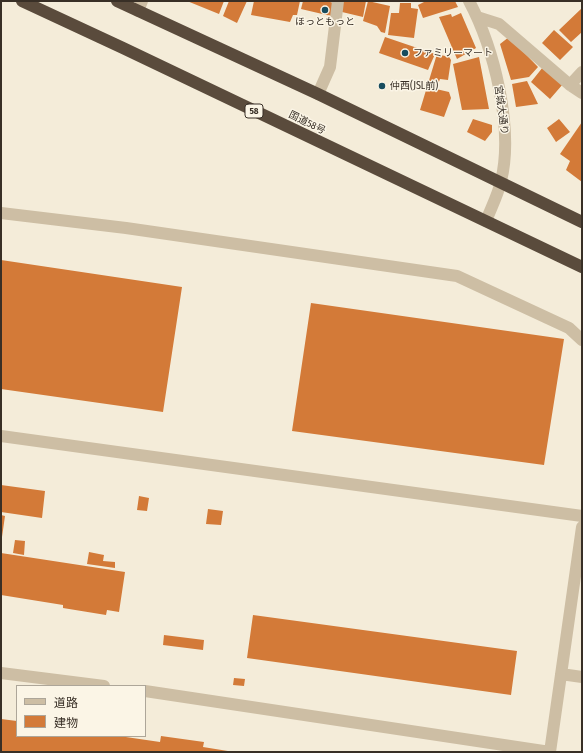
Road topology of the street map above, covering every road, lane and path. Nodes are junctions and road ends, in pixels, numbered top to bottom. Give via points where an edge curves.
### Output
1 (22, 1) edge
2 (117, 1) edge
3 (338, 1) edge
4 (469, 1) edge
5 (140, 6) edge
6 (477, 17) junction
7 (582, 72) edge
8 (570, 85) junction
9 (582, 93) edge
10 (318, 94) junction
11 (501, 182) junction
12 (1, 212) edge
13 (486, 221) junction
14 (582, 222) edge
15 (582, 267) edge
16 (582, 340) edge
17 (1, 436) edge
18 (582, 516) edge
19 (582, 527) edge
20 (1, 673) edge
21 (561, 674) junction
22 (582, 677) edge
23 (96, 685) edge
24 (146, 691) edge
25 (550, 752) edge

1 - 13 highway, 国道58号 / 58
2 - 5 highway
3 - 10 street via 330,67
4 - 6 street, 宮城大通り
5 - 10 highway
6 - 8 street via 499,24
6 - 11 street, 宮城大通り via 490,52 499,88 506,139
7 - 8 street
8 - 9 street
10 - 11 highway
11 - 13 street, 宮城大通り
11 - 14 highway
12 - 16 street via 457,276 569,328
13 - 15 highway, 国道58号 / 58
17 - 18 street
19 - 21 street
20 - 23 street
21 - 22 street
21 - 25 street
24 - 25 street

